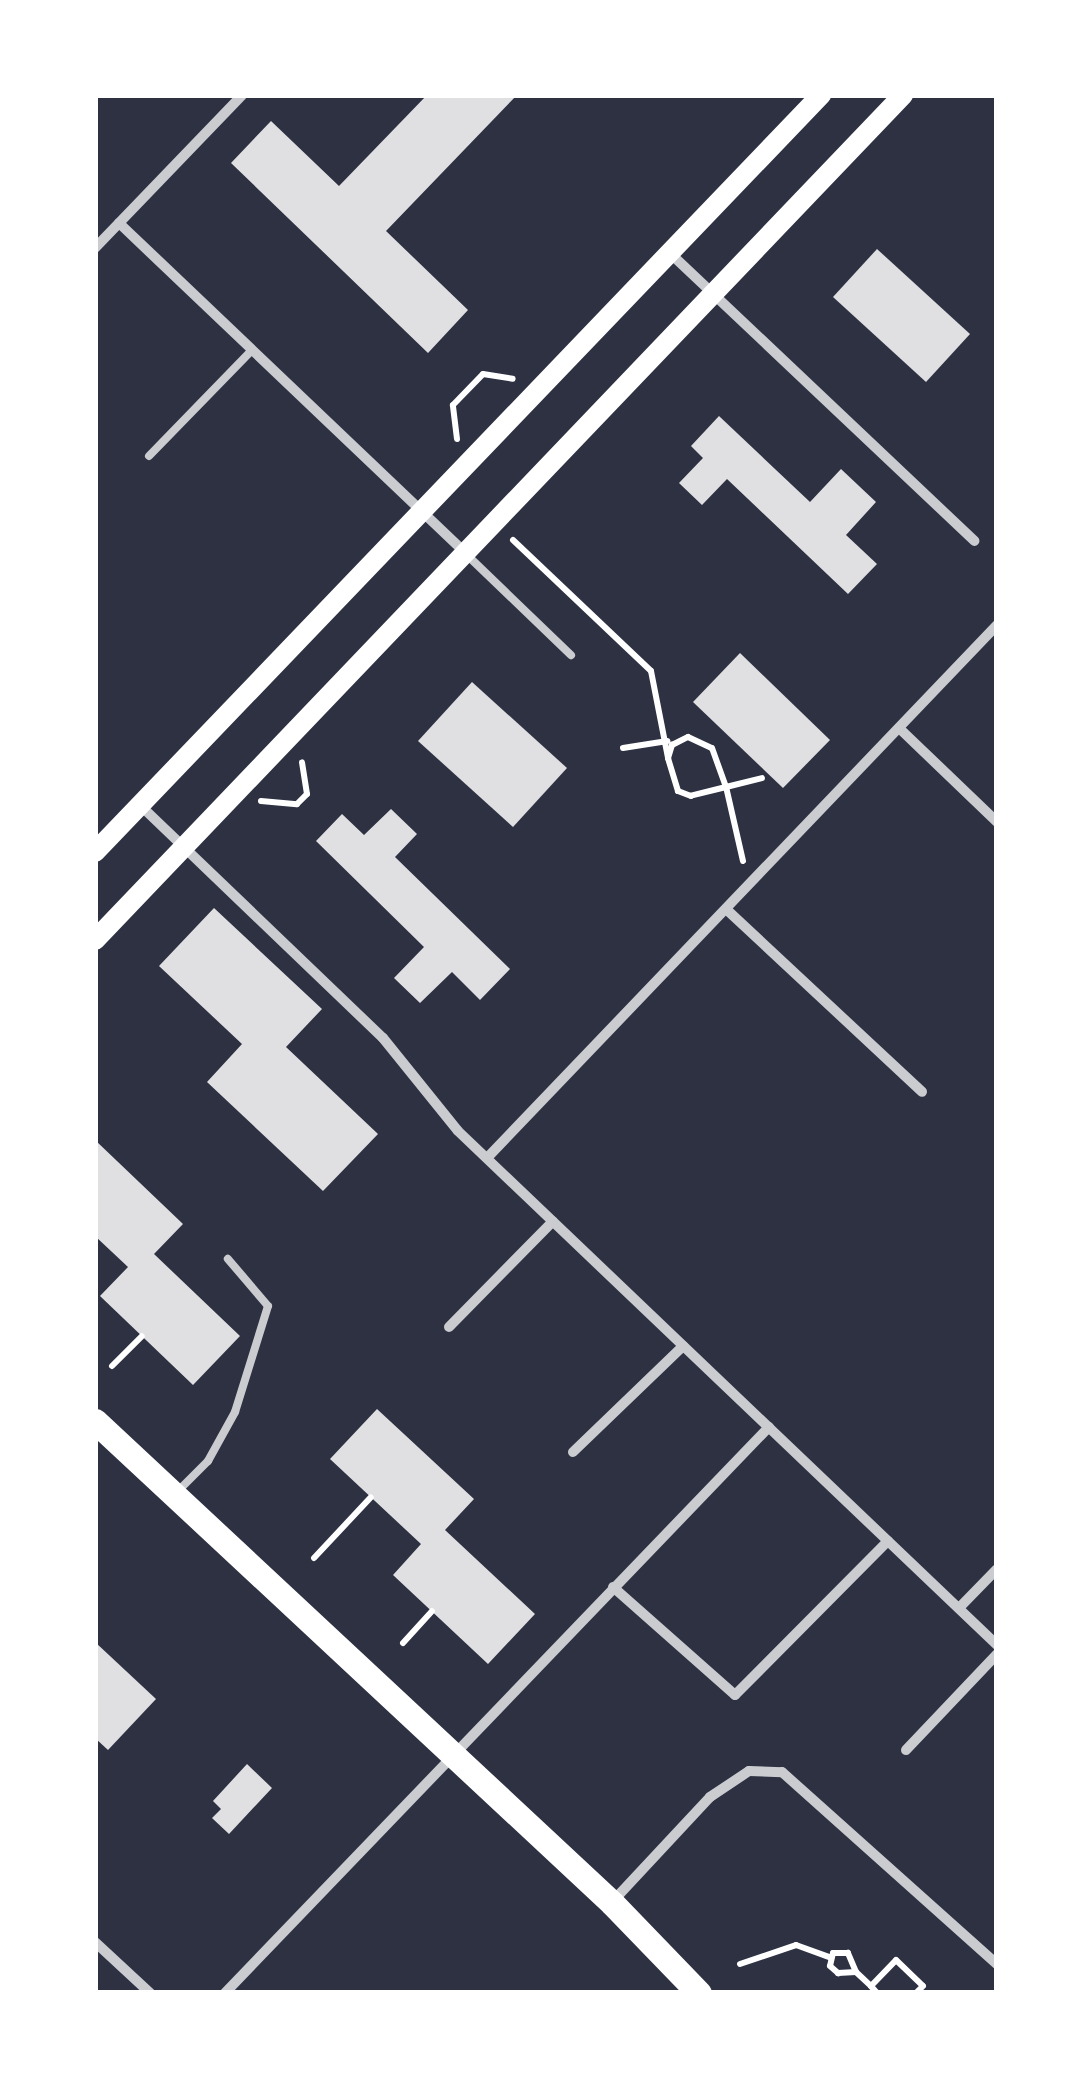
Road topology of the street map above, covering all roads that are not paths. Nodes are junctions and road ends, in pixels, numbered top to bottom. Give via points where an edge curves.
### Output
1 (242, 95) edge
2 (820, 95) edge
3 (903, 95) edge
4 (119, 222) junction
5 (95, 248) edge
6 (670, 252) junction
7 (713, 294) junction
8 (252, 350) junction
9 (149, 456) dead end
10 (421, 512) junction
11 (975, 542) dead end
12 (465, 553) junction
13 (997, 625) edge
14 (571, 655) dead end
15 (898, 728) junction
16 (140, 805) junction
17 (997, 822) edge
18 (184, 847) junction
19 (95, 852) edge
20 (726, 909) junction
21 (95, 940) edge
22 (922, 1092) dead end
23 (486, 1158) junction
24 (553, 1221) junction
25 (228, 1259) dead end
26 (450, 1328) dead end
27 (684, 1346) junction
28 (95, 1421) edge
29 (769, 1427) junction
30 (573, 1452) dead end
31 (173, 1496) junction
32 (888, 1540) junction
33 (997, 1569) edge
34 (612, 1587) junction
35 (959, 1608) junction
36 (997, 1644) edge
37 (997, 1654) edge
38 (906, 1750) dead end
39 (450, 1753) junction
40 (612, 1902) junction
41 (95, 1942) edge
42 (997, 1964) edge
43 (150, 1993) edge
44 (225, 1993) edge
45 (699, 1993) edge

1 - 4 street
2 - 6 main road
3 - 7 main road
4 - 5 street
4 - 8 street
6 - 7 street
6 - 10 main road
7 - 11 street
7 - 12 main road
8 - 9 lane
8 - 10 street
10 - 12 street
10 - 16 main road
12 - 14 lane
12 - 18 main road
13 - 15 street
15 - 17 street
15 - 20 street
16 - 18 street
16 - 19 main road
18 - 21 main road
18 - 23 street via 383,1038
20 - 22 street
20 - 23 street
23 - 24 street
24 - 26 street
24 - 27 street
25 - 31 lane via 268,1306 235,1412 208,1461
27 - 29 street
27 - 30 street
28 - 31 main road
29 - 32 street
29 - 34 street
31 - 39 main road
32 - 34 street via 735,1695
32 - 35 street
33 - 35 street
34 - 39 street
35 - 36 street
37 - 38 street
39 - 40 main road
39 - 44 street
40 - 42 street via 710,1797 750,1771 782,1772
40 - 45 main road
41 - 43 street

